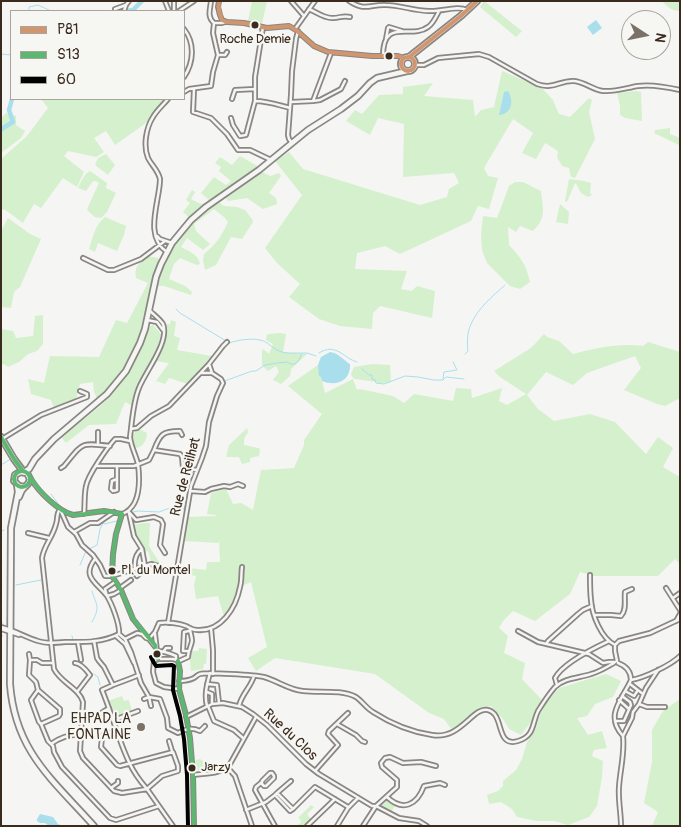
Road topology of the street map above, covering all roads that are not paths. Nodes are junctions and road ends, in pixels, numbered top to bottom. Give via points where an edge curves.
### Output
1 (129, 1) edge
2 (194, 1) edge
3 (211, 1) edge
4 (219, 1) edge
5 (291, 1) edge
6 (314, 1) edge
7 (349, 1) edge
8 (477, 1) edge
9 (188, 3) edge
10 (383, 3) edge
11 (126, 5) junction
12 (115, 9) dead end
13 (309, 9) junction
14 (124, 10) edge
15 (432, 11) junction
16 (439, 11) junction
17 (467, 11) junction
18 (304, 16) junction
19 (350, 17) dead end
20 (436, 17) junction
21 (225, 22) junction
22 (214, 23) junction
23 (264, 27) junction
24 (296, 30) junction
25 (402, 31) junction
26 (186, 34) edge
27 (386, 39) junction
28 (227, 52) dead end
29 (331, 52) junction
30 (218, 55) junction
31 (384, 56) junction
32 (406, 60) junction
33 (415, 65) junction
34 (407, 70) junction
35 (395, 73) junction
36 (185, 75) edge
37 (345, 81) dead end
38 (194, 89) junction
39 (255, 89) junction
40 (680, 90) edge
41 (185, 92) edge
42 (232, 99) dead end
43 (167, 100) edge
44 (313, 101) junction
45 (255, 102) junction
46 (291, 102) junction
47 (290, 108) junction
48 (231, 118) dead end
49 (292, 143) junction
50 (271, 160) junction
51 (155, 233) junction
52 (165, 241) junction
53 (172, 243) junction
54 (160, 245) junction
55 (167, 252) junction
56 (82, 258) dead end
57 (149, 310) junction
58 (147, 320) junction
59 (164, 331) junction
60 (227, 342) dead end
61 (209, 364) junction
62 (212, 373) junction
63 (199, 374) junction
64 (80, 391) dead end
65 (139, 426) junction
66 (131, 429) junction
67 (98, 432) dead end
68 (130, 433) junction
69 (182, 435) dead end
70 (2, 438) edge
71 (130, 441) junction
72 (98, 444) junction
73 (110, 446) junction
74 (43, 450) junction
75 (154, 450) junction
76 (14, 459) junction
77 (138, 464) junction
78 (96, 466) junction
79 (116, 467) junction
80 (61, 468) dead end
81 (197, 470) junction
82 (23, 471) junction
83 (16, 474) junction
84 (30, 476) junction
85 (117, 479) junction
86 (17, 485) junction
87 (242, 486) dead end
88 (25, 487) junction
89 (40, 491) junction
90 (190, 491) junction
91 (60, 509) junction
92 (128, 511) junction
93 (114, 512) junction
94 (84, 514) junction
95 (122, 514) junction
96 (74, 532) junction
97 (28, 533) dead end
98 (49, 538) junction
99 (11, 542) junction
100 (142, 549) junction
101 (165, 553) dead end
102 (95, 558) junction
103 (145, 566) junction
104 (242, 567) dead end
105 (134, 569) junction
106 (143, 571) junction
107 (177, 572) junction
108 (590, 575) dead end
109 (112, 576) junction
110 (131, 580) dead end
111 (115, 582) junction
112 (666, 588) dead end
113 (121, 589) junction
114 (632, 589) dead end
115 (680, 593) edge
116 (107, 596) junction
117 (673, 598) junction
118 (592, 606) junction
119 (680, 610) edge
120 (680, 614) edge
121 (594, 615) junction
122 (10, 619) junction
123 (680, 619) edge
124 (676, 621) junction
125 (168, 623) junction
126 (2, 628) edge
127 (212, 628) junction
128 (189, 630) junction
129 (10, 631) junction
130 (155, 632) junction
131 (518, 632) dead end
132 (118, 635) junction
133 (22, 636) junction
134 (125, 639) junction
135 (149, 639) junction
136 (94, 641) junction
137 (609, 641) junction
138 (51, 643) junction
139 (78, 643) junction
140 (546, 644) junction
141 (615, 645) junction
142 (10, 648) junction
143 (170, 648) dead end
144 (156, 650) junction
145 (176, 650) dead end
146 (164, 651) junction
147 (188, 651) junction
148 (585, 653) junction
149 (29, 654) dead end
150 (680, 656) edge
151 (158, 659) junction
152 (177, 659) junction
153 (30, 660) junction
154 (81, 660) dead end
155 (616, 662) junction
156 (53, 663) junction
157 (75, 663) dead end
158 (135, 664) junction
159 (658, 670) junction
160 (211, 674) junction
161 (139, 675) junction
162 (254, 676) junction
163 (631, 680) junction
164 (179, 681) junction
165 (207, 684) junction
166 (630, 684) junction
167 (113, 685) junction
168 (557, 685) junction
169 (179, 689) junction
170 (38, 690) junction
171 (638, 690) junction
172 (625, 691) junction
173 (77, 692) junction
174 (206, 692) junction
175 (643, 694) junction
176 (622, 696) junction
177 (149, 697) junction
178 (144, 699) dead end
179 (619, 700) junction
180 (218, 703) junction
181 (639, 704) junction
182 (209, 705) junction
183 (151, 706) dead end
184 (239, 706) junction
185 (665, 707) dead end
186 (109, 708) junction
187 (629, 709) junction
188 (138, 711) dead end
189 (633, 712) junction
190 (348, 713) dead end
191 (256, 716) junction
192 (186, 717) junction
193 (114, 720) junction
194 (82, 721) junction
195 (615, 722) junction
196 (41, 724) junction
197 (336, 724) junction
198 (205, 726) dead end
199 (189, 728) junction
200 (117, 730) junction
201 (81, 734) junction
202 (623, 736) junction
203 (244, 739) junction
204 (169, 741) dead end
205 (365, 742) dead end
206 (51, 744) junction
207 (172, 752) junction
208 (129, 762) junction
209 (436, 766) dead end
210 (227, 767) junction
211 (315, 771) junction
212 (193, 775) junction
213 (118, 781) dead end
214 (291, 781) dead end
215 (262, 782) junction
216 (445, 785) dead end
217 (111, 788) junction
218 (147, 789) junction
219 (276, 794) junction
220 (387, 797) junction
221 (358, 798) junction
222 (335, 799) junction
223 (263, 803) junction
224 (159, 806) junction
225 (376, 806) junction
226 (348, 807) junction
227 (246, 810) junction
228 (94, 826) edge
229 (173, 826) edge
230 (194, 826) edge
231 (252, 826) edge
232 (275, 826) edge
233 (307, 826) edge
234 (337, 826) edge
235 (363, 826) edge
236 (427, 826) edge
237 (621, 826) edge

1 - 11 street
2 - 9 street
3 - 22 street via 209,16
4 - 21 street via 220,15
5 - 18 street
6 - 13 street
7 - 10 street via 365,8
8 - 17 main road
10 - 15 street
11 - 12 street
11 - 14 street
13 - 18 street
13 - 19 street via 327,18
15 - 16 street
15 - 20 street
16 - 17 street via 460,8
16 - 20 street
17 - 32 main road
18 - 24 street
20 - 25 street via 423,30
21 - 22 street
21 - 23 street
22 - 30 street
23 - 24 street via 286,26
23 - 39 street
24 - 29 street via 317,48
24 - 46 street
25 - 27 street
25 - 27 street via 389,27
26 - 36 street via 193,55
27 - 31 street
28 - 30 street
29 - 31 street
29 - 44 street
30 - 38 street via 211,86
31 - 32 street via 398,56
32 - 33 main road via 415,62
32 - 34 main road via 404,69
32 - 35 main road
33 - 34 main road
33 - 40 street via 424,65 438,58 479,54 542,86 574,81 598,90 646,86
34 - 35 main road
35 - 49 main road via 377,78 347,105
37 - 44 street via 341,89
38 - 41 street
38 - 50 street via 194,112 211,118 238,150 250,150
39 - 42 street via 235,90
39 - 45 street
43 - 51 street via 152,118 145,146 147,156 160,177
44 - 46 street
45 - 47 street via 268,101
45 - 48 street via 246,135 240,136
46 - 47 street
47 - 49 street via 288,135
49 - 50 main road
50 - 53 main road via 200,211
51 - 52 street
51 - 54 street
52 - 53 street
52 - 54 street
53 - 55 main road
54 - 55 street
54 - 56 street via 141,259 113,270
55 - 57 main road via 156,277
57 - 58 main road
57 - 59 street via 162,322
58 - 59 street via 157,322
58 - 74 main road via 134,357 117,384
59 - 66 street via 157,355 138,389
60 - 61 street
61 - 62 street
61 - 63 street
62 - 63 street
62 - 81 street, Rue de Reilhat via 223,382
63 - 65 street via 169,406
64 - 70 street via 87,397 41,415
65 - 66 street
65 - 68 street
66 - 68 street
67 - 72 street
68 - 71 street
69 - 75 street via 180,431 166,432 160,436
70 - 76 main road
71 - 73 street via 116,439
71 - 77 street
72 - 73 street
72 - 80 street via 81,446
73 - 78 street
74 - 82 main road via 29,469
74 - 84 main road
75 - 77 street via 149,460
75 - 81 street via 180,454 183,468
76 - 82 main road
76 - 83 main road
77 - 79 street
77 - 92 street via 137,496
78 - 79 street
78 - 94 street via 87,483
79 - 85 street
81 - 90 street, Rue de Reilhat
82 - 83 main road
82 - 84 main road
83 - 86 main road
84 - 88 main road
84 - 89 street
85 - 85 street via 117,490 113,490 112,480
86 - 88 main road
86 - 99 main road
87 - 90 street
88 - 89 street via 32,486
88 - 99 main road via 19,499
89 - 91 street
90 - 107 street, Rue de Reilhat
91 - 94 street via 73,515
91 - 96 street via 68,527
91 - 98 street
92 - 95 street
92 - 100 street via 134,536
92 - 101 street via 136,520 154,517 161,520 160,545
93 - 94 street
93 - 95 street
93 - 96 street via 98,523
95 - 109 street via 114,547
96 - 102 street
97 - 98 street
98 - 138 street via 42,558
99 - 122 main road
100 - 103 street
100 - 105 street via 135,558
102 - 109 street via 105,576
102 - 116 street via 89,575
103 - 105 street
103 - 106 street
103 - 106 street via 148,570
103 - 107 street via 156,565
104 - 127 street via 241,584 233,606 225,619
105 - 106 street via 138,576
105 - 109 street
107 - 125 street, Rue de Reilhat
108 - 118 street
109 - 111 street
110 - 113 street
111 - 113 street
111 - 116 street via 105,589
112 - 117 street
113 - 116 street
113 - 135 street via 133,619
114 - 121 street via 625,592 623,615
115 - 117 street
116 - 132 street via 119,626
117 - 119 street
118 - 121 street
118 - 140 street via 582,610
120 - 124 street
121 - 137 street
122 - 126 street
122 - 129 main road
123 - 124 street
124 - 141 street
125 - 128 street via 185,625
125 - 130 street via 159,623
126 - 129 street
127 - 128 street
127 - 160 street
128 - 147 street via 192,640
128 - 147 street via 184,632 183,651
129 - 133 street
129 - 142 main road
130 - 135 street
130 - 144 street
131 - 140 street
132 - 134 street
132 - 136 street
132 - 158 street
133 - 138 street
133 - 142 street via 13,638
134 - 135 street via 137,633
134 - 158 street
135 - 144 street
136 - 139 street
136 - 167 street via 99,661
137 - 141 street
137 - 148 street
138 - 139 street
138 - 156 street
139 - 154 street
140 - 148 street
141 - 155 street
142 - 228 main road via 11,696 25,742 48,776
143 - 146 street
144 - 146 street
144 - 151 street
145 - 152 street
146 - 152 street
147 - 152 street via 188,658
148 - 155 street via 603,663
148 - 168 street via 557,674
149 - 153 street
150 - 159 street
151 - 152 street
151 - 169 street via 154,661 153,672 157,684
152 - 164 street
153 - 156 street
153 - 170 street via 29,675
155 - 163 street via 630,672
155 - 168 street via 600,671
156 - 173 street via 60,678
157 - 173 street via 90,675
158 - 161 street
159 - 163 street
159 - 175 street
160 - 162 street
160 - 164 street via 202,673
160 - 165 street
161 - 167 street
161 - 177 street
162 - 168 street via 302,691 349,695 388,720 436,736 454,732 478,712 488,710 498,719 503,736 514,742 522,740 533,729 537,714
162 - 184 street
163 - 166 street
164 - 169 street
165 - 174 street
165 - 180 street via 217,685
166 - 171 street
166 - 172 street
167 - 186 street via 102,690
169 - 192 street
170 - 196 street via 31,700
170 - 196 street via 60,709 59,716
171 - 172 street via 634,696
171 - 175 street
172 - 176 street
173 - 194 street via 84,702
174 - 182 street
174 - 182 street via 212,694
175 - 181 street
176 - 179 street
176 - 187 street via 631,703
177 - 178 street
177 - 183 street
177 - 199 street via 160,699 168,728 178,733
179 - 187 street
179 - 195 street
180 - 182 street, Rue du Clos
180 - 184 street, Rue du Clos
181 - 185 street
181 - 189 street
182 - 192 street, Rue du Clos
182 - 203 street via 214,721 234,730
184 - 191 street, Rue du Clos
186 - 193 street
186 - 194 street via 89,721
187 - 189 street
187 - 195 street via 624,721
188 - 193 street
189 - 202 street
190 - 197 street
191 - 203 street
191 - 211 street, Rue du Clos
192 - 199 street
193 - 200 street
194 - 201 street
195 - 202 street
196 - 206 street
197 - 205 street
197 - 211 street via 328,734 338,745
198 - 199 street via 200,731
199 - 212 street
200 - 208 street
200 - 208 street via 102,736 101,747 118,766
201 - 206 street via 69,735
201 - 217 street via 83,758
202 - 237 street via 619,788
203 - 210 street
204 - 207 street
206 - 224 street via 62,767 110,818 116,820
207 - 208 street
207 - 218 street via 178,771 162,776
208 - 218 street
209 - 220 street via 385,758 382,767 397,780 398,785
210 - 212 street via 213,773
210 - 227 street via 235,776
211 - 221 street, Rue du Clos
212 - 230 street
213 - 217 street
214 - 219 street
215 - 215 street via 270,773 274,776 266,786
215 - 223 street via 255,790
216 - 220 street via 424,786 418,799 408,805 396,804
217 - 218 street via 122,793
218 - 224 street
219 - 222 street via 293,809 315,787
219 - 223 street
220 - 225 street
221 - 225 street, Rue du Clos
221 - 226 street
222 - 226 street
222 - 233 street
223 - 227 street
223 - 232 street
224 - 229 street
225 - 235 street
225 - 236 street, Rue du Clos via 396,817
226 - 234 street
227 - 231 street

